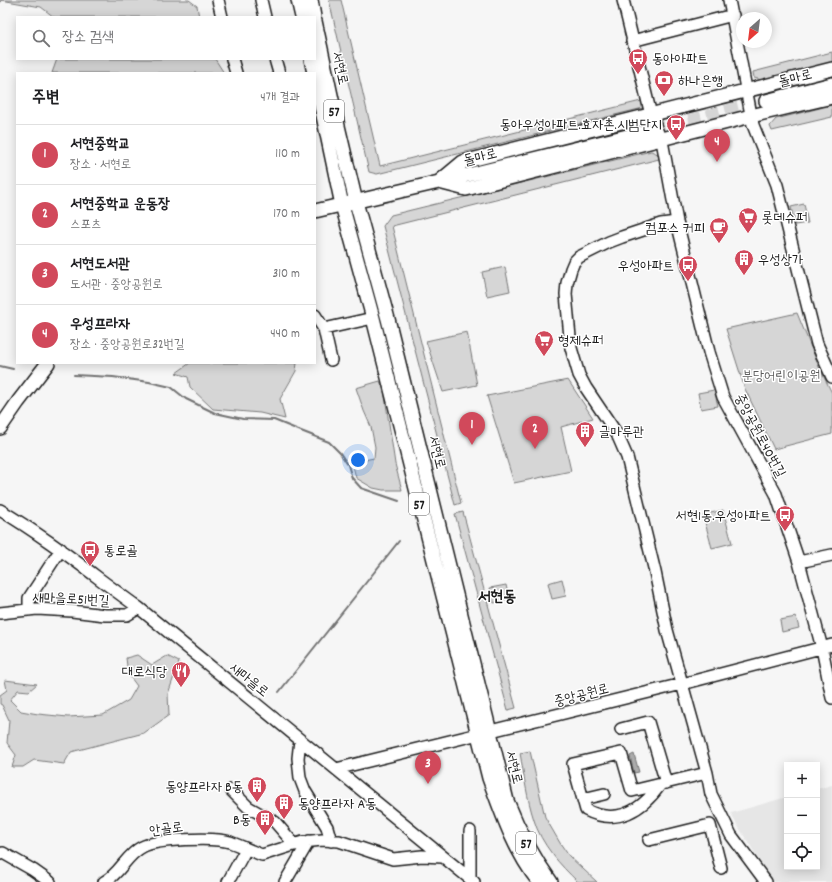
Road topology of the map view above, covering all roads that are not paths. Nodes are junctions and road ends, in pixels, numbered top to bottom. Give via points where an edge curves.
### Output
1 (218, 0) edge
2 (261, 0) edge
3 (298, 0) edge
4 (311, 0) edge
5 (623, 0) edge
6 (729, 0) edge
7 (733, 15) junction
8 (222, 16) edge
9 (266, 16) edge
10 (302, 16) edge
11 (314, 16) edge
12 (316, 26) edge
13 (632, 41) junction
14 (232, 60) edge
15 (276, 60) edge
16 (311, 60) edge
17 (832, 69) edge
18 (236, 72) edge
19 (279, 72) edge
20 (314, 72) edge
21 (316, 83) edge
22 (832, 84) edge
23 (746, 90) junction
24 (832, 97) edge
25 (766, 101) tunnel mouth
26 (651, 115) junction
27 (751, 116) junction
28 (652, 130) tunnel mouth
29 (661, 140) junction
30 (439, 182) junction
31 (356, 202) junction
32 (342, 205) junction
33 (316, 211) edge
34 (677, 222) junction
35 (316, 317) edge
36 (374, 318) junction
37 (324, 329) junction
38 (331, 360) dead end
39 (47, 364) edge
40 (832, 377) edge
41 (0, 428) edge
42 (0, 510) edge
43 (61, 549) junction
44 (832, 555) edge
45 (799, 562) junction
46 (139, 608) junction
47 (29, 610) junction
48 (0, 613) edge
49 (827, 647) edge
50 (682, 684) junction
51 (832, 698) edge
52 (621, 729) dead end
53 (484, 733) junction
54 (300, 740) junction
55 (336, 769) junction
56 (707, 773) junction
57 (663, 784) junction
58 (231, 790) dead end
59 (604, 794) dead end
60 (583, 799) junction
61 (470, 831) dead end
62 (650, 840) dead end
63 (309, 841) junction
64 (331, 841) junction
65 (295, 845) junction
66 (246, 849) junction
67 (0, 854) edge
68 (442, 857) junction
69 (721, 868) dead end
70 (472, 881) edge
71 (50, 882) edge
72 (104, 882) edge
73 (228, 882) edge
74 (285, 882) edge
75 (539, 882) edge
76 (551, 882) edge
77 (766, 882) edge

1 - 8 street
2 - 9 street
3 - 10 main road
4 - 11 main road
5 - 13 street, 중앙공원로40번길
6 - 7 street
7 - 13 street
7 - 23 street
12 - 31 main road, 서현로 / 57
13 - 26 street, 중앙공원로40번길
14 - 18 street
15 - 19 street
16 - 20 main road, 서현로
17 - 23 main road
21 - 32 main road, 서현로 / 57
22 - 25 main road, 돌마로
23 - 26 main road
23 - 27 street
24 - 27 main road
26 - 29 street, 중앙공원로40번길
26 - 30 main road via 463,162
27 - 29 main road
27 - 40 street via 777,185 817,344
28 - 30 main road, 돌마로
29 - 30 main road via 466,189
29 - 34 street, 중앙공원로40번길
30 - 31 main road, 돌마로
31 - 32 main road, 돌마로
31 - 53 main road, 서현로 / 57 via 388,319
32 - 33 main road, 돌마로
32 - 36 main road, 서현로 / 57
34 - 45 street, 중앙공원로40번길 via 709,352 723,397 776,494
34 - 50 street via 661,224 622,237 579,257 571,269 566,288 571,348 576,366 586,388 617,434 628,457 667,630
35 - 37 street
36 - 37 street
36 - 53 main road, 서현로 / 57
37 - 38 street
39 - 41 main road
42 - 43 street, 새마을로
43 - 46 street, 새마을로
43 - 47 street via 29,598
44 - 45 street
45 - 49 street, 중앙공원로40번길
46 - 47 street, 새마을로51번길 via 127,616
46 - 54 street, 새마을로
47 - 48 street, 새마을로51번길
49 - 50 street, 중앙공원로
49 - 51 street, 중앙공원로40번길
50 - 53 street, 중앙공원로
50 - 56 street
52 - 57 street via 648,722
53 - 55 street, 중앙공원로
53 - 75 main road, 서현로 / 57 via 489,778 510,833
53 - 76 main road, 서현로 / 57 via 518,827 528,849
54 - 55 street, 새마을로
54 - 64 street via 300,778 327,827
55 - 68 street, 새마을로
56 - 57 street
56 - 77 street via 711,794 731,835
57 - 60 street via 640,807 613,816 586,810
57 - 60 street via 632,791 621,753 587,765 573,764
58 - 65 street via 248,807 275,822
59 - 60 street
61 - 70 street
62 - 69 street via 710,826
63 - 64 street, 안골로
63 - 65 street, 안골로
63 - 74 street
64 - 68 street, 안골로 via 339,841 393,859
65 - 66 street, 안골로 via 262,855
66 - 72 street, 안골로 via 229,842 207,839 152,843 142,847 111,879
66 - 73 street
67 - 71 street via 3,853
68 - 70 street, 새마을로

